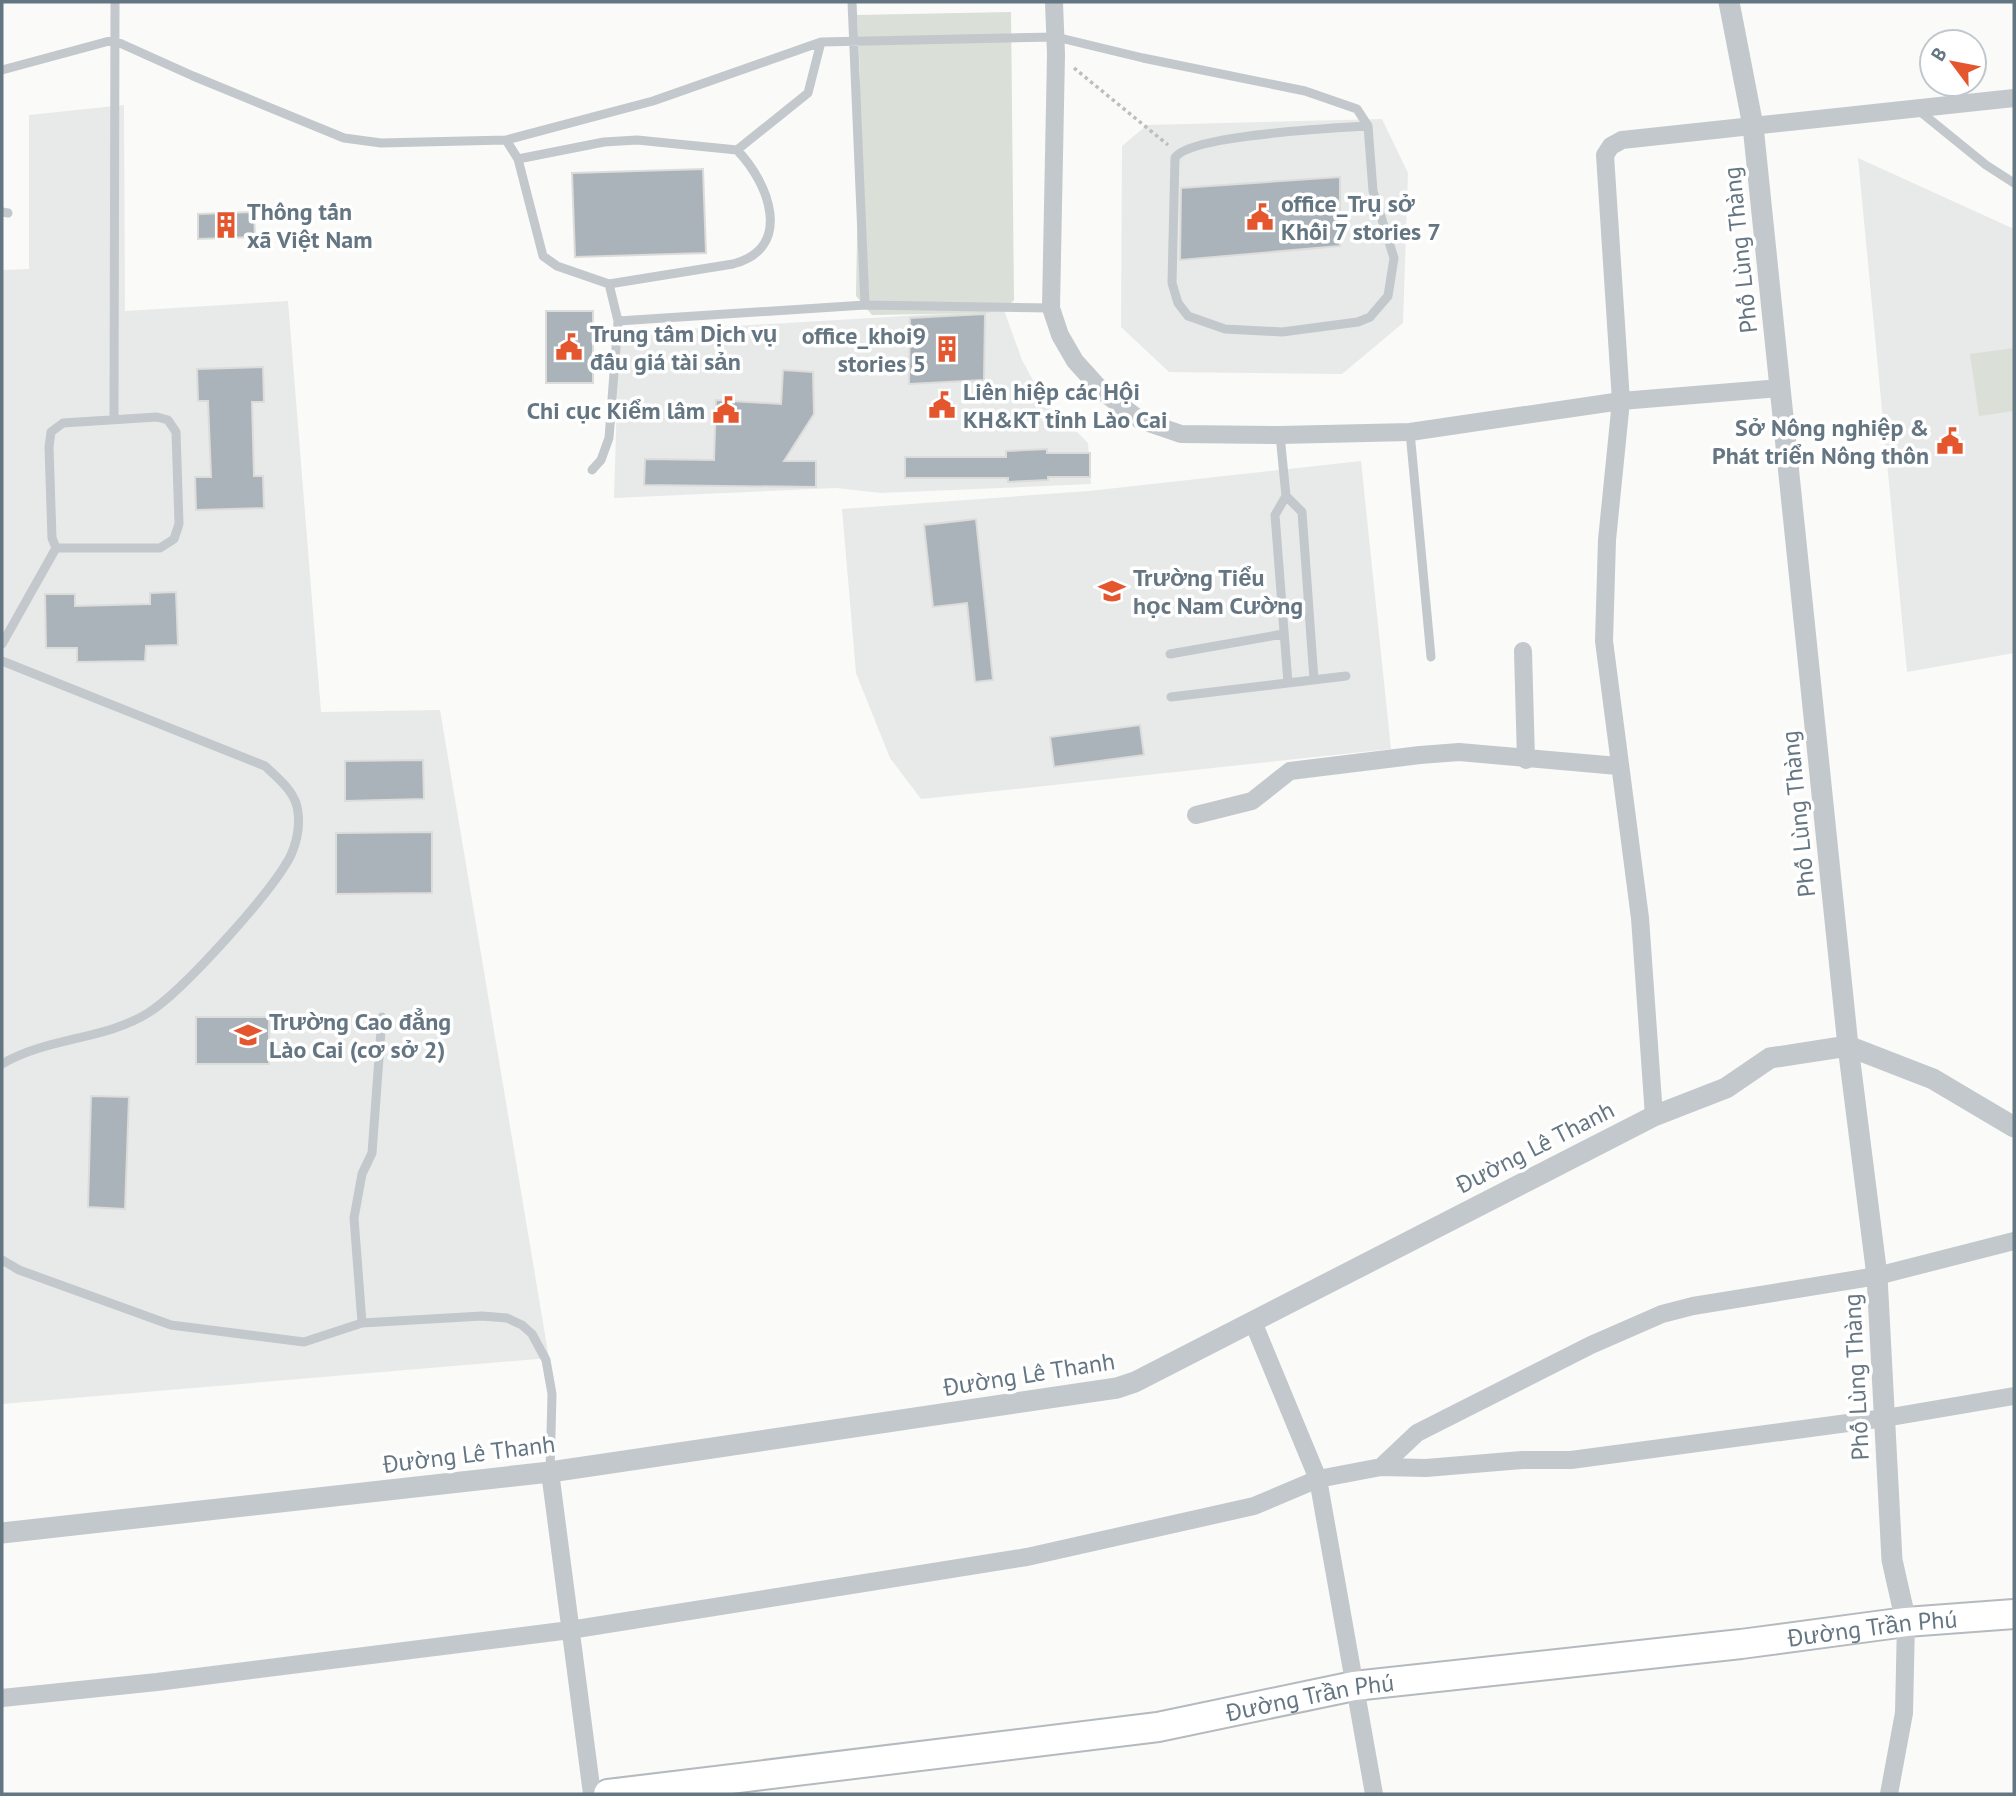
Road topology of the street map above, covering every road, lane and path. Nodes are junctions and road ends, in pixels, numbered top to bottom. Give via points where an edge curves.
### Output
1 (115, 2) edge
2 (852, 2) edge
3 (1054, 2) edge
4 (1729, 2) edge
5 (853, 39) junction
6 (113, 40) junction
7 (821, 42) junction
8 (1056, 45) junction
9 (2, 70) edge
10 (2014, 98) edge
11 (1916, 108) junction
12 (1368, 126) junction
13 (1753, 126) junction
14 (506, 140) junction
15 (737, 150) junction
16 (1178, 153) junction
17 (518, 159) junction
18 (2014, 183) edge
19 (609, 284) junction
20 (865, 304) junction
21 (1051, 308) junction
22 (618, 321) junction
23 (1781, 388) junction
24 (1621, 401) junction
25 (114, 418) junction
26 (1410, 432) junction
27 (1280, 435) junction
28 (592, 470) dead end
29 (1286, 496) junction
30 (56, 548) junction
31 (1283, 634) junction
32 (2, 644) edge
33 (1523, 651) dead end
34 (1170, 654) dead end
35 (1431, 657) dead end
36 (2, 661) edge
37 (1346, 676) dead end
38 (1314, 680) junction
39 (1288, 683) junction
40 (1171, 697) dead end
41 (1526, 760) junction
42 (1618, 766) junction
43 (1196, 815) dead end
44 (382, 1017) dead end
45 (1848, 1046) junction
46 (2, 1064) edge
47 (1654, 1116) junction
48 (2014, 1127) edge
49 (2014, 1241) edge
50 (2, 1260) edge
51 (1877, 1276) junction
52 (1253, 1322) junction
53 (362, 1323) junction
54 (2014, 1396) edge
55 (1885, 1418) junction
56 (1381, 1467) junction
57 (550, 1472) junction
58 (1318, 1479) junction
59 (2, 1533) edge
60 (2014, 1614) edge
61 (1906, 1622) junction
62 (570, 1630) junction
63 (1354, 1686) junction
64 (2, 1698) edge
65 (592, 1794) edge
66 (608, 1794) edge
67 (1374, 1794) edge
68 (1889, 1794) edge

1 - 6 lane
2 - 5 lane
3 - 8 street
4 - 13 street, Phố Lùng Thàng
5 - 7 lane
5 - 8 lane
5 - 20 lane
6 - 9 lane
6 - 14 lane via 344,138 381,143
6 - 25 lane
7 - 14 lane via 653,101
7 - 15 lane via 808,93
8 - 12 lane via 1305,91 1357,109
8 - 16 path
8 - 21 street
10 - 11 street
11 - 13 street
11 - 18 lane
12 - 16 lane via 1257,134
12 - 16 lane via 1373,191 1394,258 1388,296 1370,317 1358,322 1255,332 1203,324 1188,316 1172,283
13 - 23 street, Phố Lùng Thàng
13 - 24 street via 1622,140 1605,155
14 - 17 lane
15 - 17 lane via 637,140
15 - 19 lane via 751,165 768,204 768,238 760,253 733,264
17 - 19 lane via 543,256 557,267
19 - 22 lane
20 - 21 lane
20 - 22 lane
21 - 27 street via 1075,361 1102,392 1140,421 1181,434
22 - 28 lane via 609,438
23 - 24 street
23 - 45 street, Phố Lùng Thàng
24 - 26 street
24 - 42 street via 1607,540 1604,640
25 - 30 lane via 63,423 51,432 50,499
25 - 30 lane via 157,417 173,424 177,533 160,548
26 - 27 street
26 - 35 lane
27 - 29 lane
29 - 31 lane via 1275,515
29 - 38 lane via 1302,512
30 - 32 lane
31 - 34 lane
31 - 39 lane
33 - 41 street
36 - 46 lane via 265,766 291,794 299,823 278,876 195,972 147,1014 117,1027 26,1049
37 - 38 lane
38 - 39 lane
39 - 40 lane
41 - 42 street
41 - 43 street via 1459,752 1290,771 1252,802
42 - 47 street via 1640,918
44 - 53 lane via 372,1153 362,1174 354,1218
45 - 47 street, Đường Lê Thanh via 1770,1058 1726,1088
45 - 48 street, Đường Lê Thanh via 1933,1079
45 - 51 street, Phố Lùng Thàng
47 - 52 street, Đường Lê Thanh
49 - 51 street
50 - 53 lane via 171,1325 304,1342
51 - 55 street, Phố Lùng Thàng
51 - 56 street via 1662,1314 1417,1433
52 - 57 street, Đường Lê Thanh via 1135,1382 1096,1394
52 - 58 street
53 - 57 lane via 482,1316 507,1318 522,1325 547,1360 552,1394
54 - 55 street
55 - 56 street via 1571,1460
55 - 61 street, Phố Lùng Thàng via 1892,1560
56 - 58 street
57 - 59 street, Đường Lê Thanh
57 - 62 street
58 - 62 street via 1254,1506 1027,1556
58 - 63 street
60 - 61 main road, Đường Trần Phú
61 - 63 main road, Đường Trần Phú
61 - 68 street via 1904,1713
62 - 64 street
62 - 65 street
63 - 66 main road, Đường Trần Phú via 1158,1727
63 - 67 street

